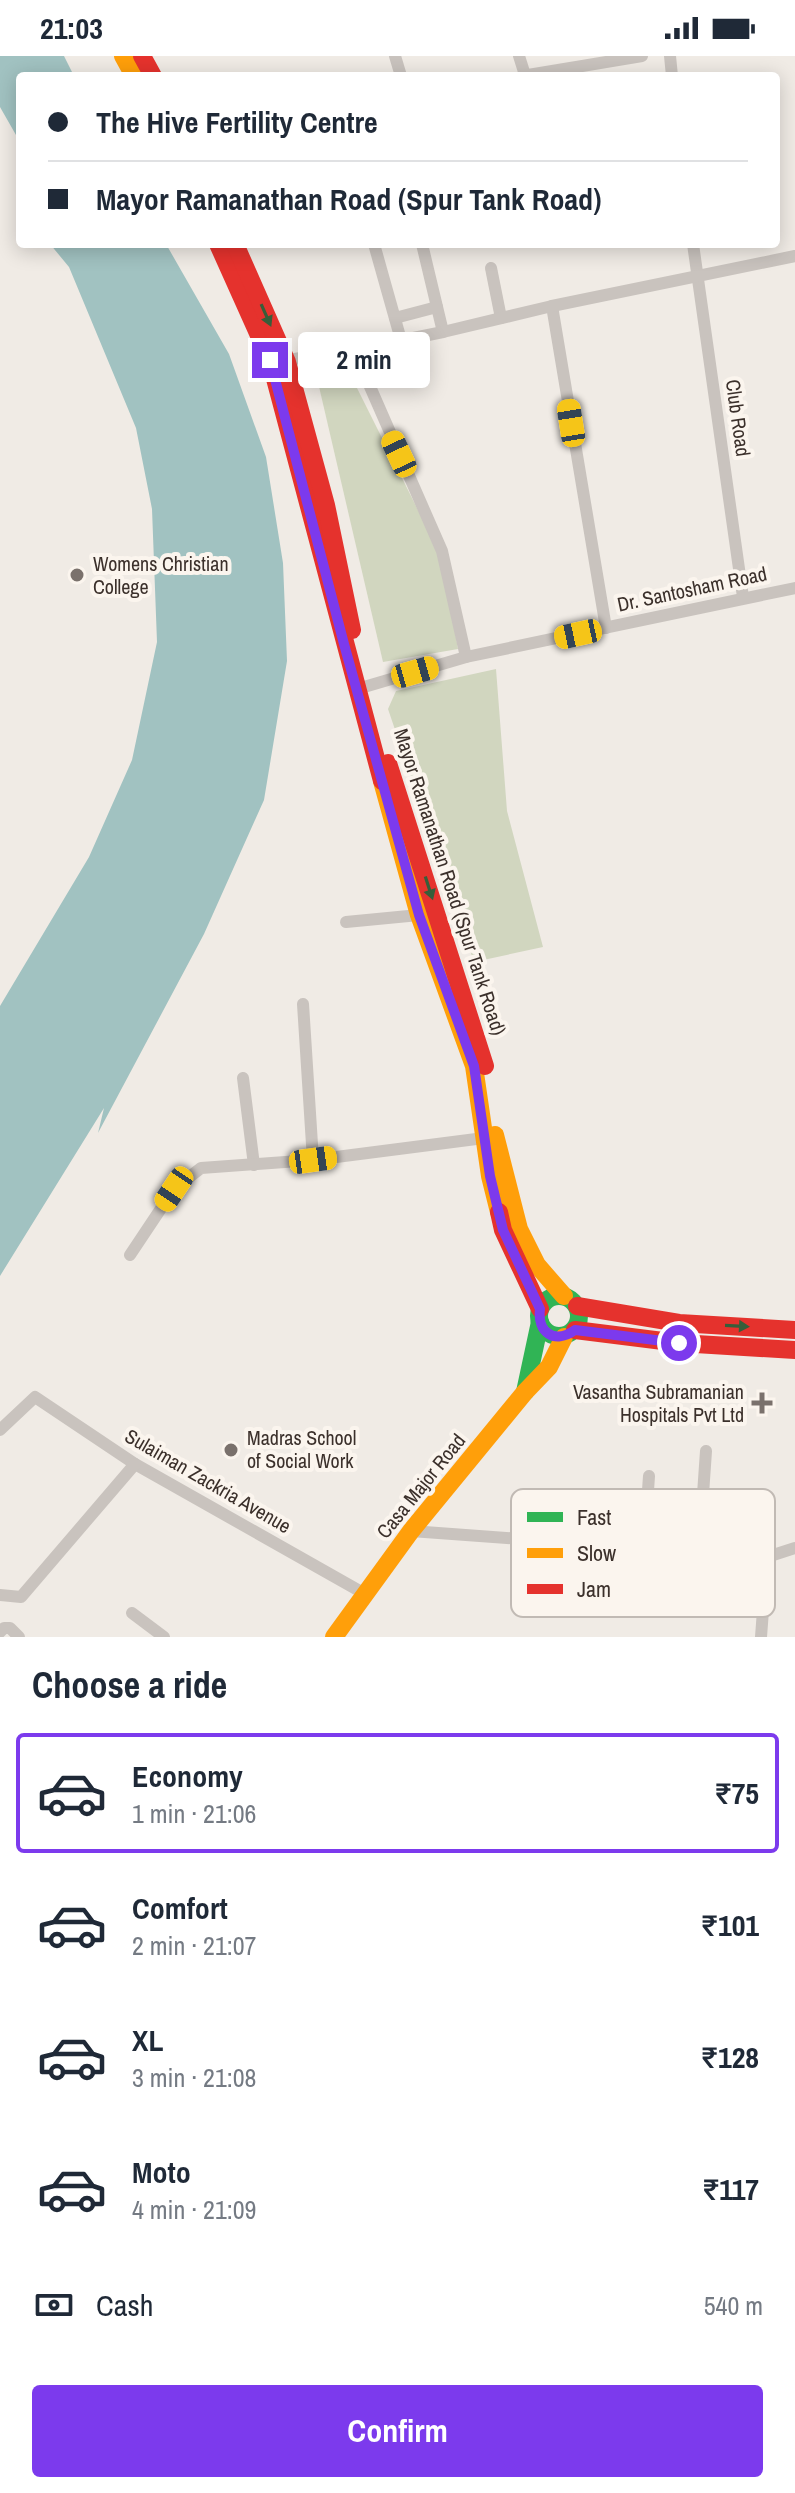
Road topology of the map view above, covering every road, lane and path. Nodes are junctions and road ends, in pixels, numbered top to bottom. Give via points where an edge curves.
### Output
1 (642, 56) edge
2 (547, 72) edge
3 (220, 248) edge
4 (236, 248) edge
5 (375, 248) edge
6 (423, 248) edge
7 (693, 248) edge
8 (795, 256) edge
9 (491, 268) dead end
10 (696, 275) junction
11 (552, 306) junction
12 (437, 307) junction
13 (395, 318) junction
14 (501, 318) junction
15 (443, 332) junction
16 (401, 340) junction
17 (354, 350) junction
18 (278, 361) junction
19 (795, 588) edge
20 (743, 597) junction
21 (606, 628) junction
22 (466, 657) junction
23 (364, 687) junction
24 (419, 915) junction
25 (346, 922) dead end
26 (303, 1004) dead end
27 (243, 1078) dead end
28 (484, 1138) junction
29 (313, 1160) junction
30 (254, 1165) junction
31 (130, 1255) dead end
32 (570, 1301) junction
33 (540, 1316) junction
34 (795, 1330) edge
35 (569, 1333) junction
36 (795, 1350) edge
37 (525, 1392) junction
38 (0, 1430) edge
39 (706, 1451) dead end
40 (135, 1464) junction
41 (649, 1476) dead end
42 (648, 1489) edge
43 (703, 1489) edge
44 (411, 1531) junction
45 (511, 1538) edge
46 (795, 1548) edge
47 (775, 1554) edge
48 (365, 1594) junction
49 (0, 1595) edge
50 (132, 1613) dead end
51 (762, 1617) edge
52 (0, 1632) edge
53 (19, 1637) edge
54 (164, 1637) edge
55 (334, 1637) edge
56 (761, 1637) edge

1 - 2 street
3 - 18 main road, Mayor Ramanathan Road (Spur Tank Road)
4 -> 18 main road, Mayor Ramanathan Road (Spur Tank Road)
5 - 13 street
6 - 12 street
7 - 10 street, Club Road
8 - 10 street
9 - 14 street
10 - 11 street
10 - 20 street, Club Road
11 - 14 street
11 - 21 street
12 - 13 street
12 - 15 street
13 - 16 street
14 - 15 street
15 - 16 street
16 - 17 street
17 - 18 street
17 - 22 street via 442,551
18 - 23 main road, Mayor Ramanathan Road (Spur Tank Road) via 326,505
18 - 24 main road, Mayor Ramanathan Road (Spur Tank Road) via 344,644
19 - 20 street, Dr. Santosham Road
20 - 21 street, Dr. Santosham Road
21 - 22 street, Dr. Santosham Road
22 - 23 street, Dr. Santosham Road
23 -> 32 main road, Mayor Ramanathan Road (Spur Tank Road) via 484,1058 512,1209 537,1265
24 - 25 street
24 - 28 main road, Mayor Ramanathan Road (Spur Tank Road) via 474,1066
26 - 29 street
27 - 30 street
28 - 29 street
28 - 33 main road, Mayor Ramanathan Road (Spur Tank Road) via 503,1230
29 - 30 street
30 - 31 street via 201,1168 174,1189
32 - 33 main road via 551,1297
32 -> 34 main road via 679,1323
32 - 35 main road via 580,1318
33 - 35 main road via 546,1332
33 - 37 main road
35 - 36 main road
35 - 37 main road, Casa Major Road via 549,1367
37 - 44 main road, Casa Major Road
38 - 40 street, Sulaiman Zackria Avenue via 35,1397
39 - 43 street
40 - 48 street, Sulaiman Zackria Avenue
40 - 49 street via 21,1597
41 - 42 street
44 - 45 street
44 - 48 main road, Casa Major Road
46 - 47 street
48 - 55 main road, Casa Major Road
50 - 54 street
51 - 56 street
52 - 53 street via 10,1628

